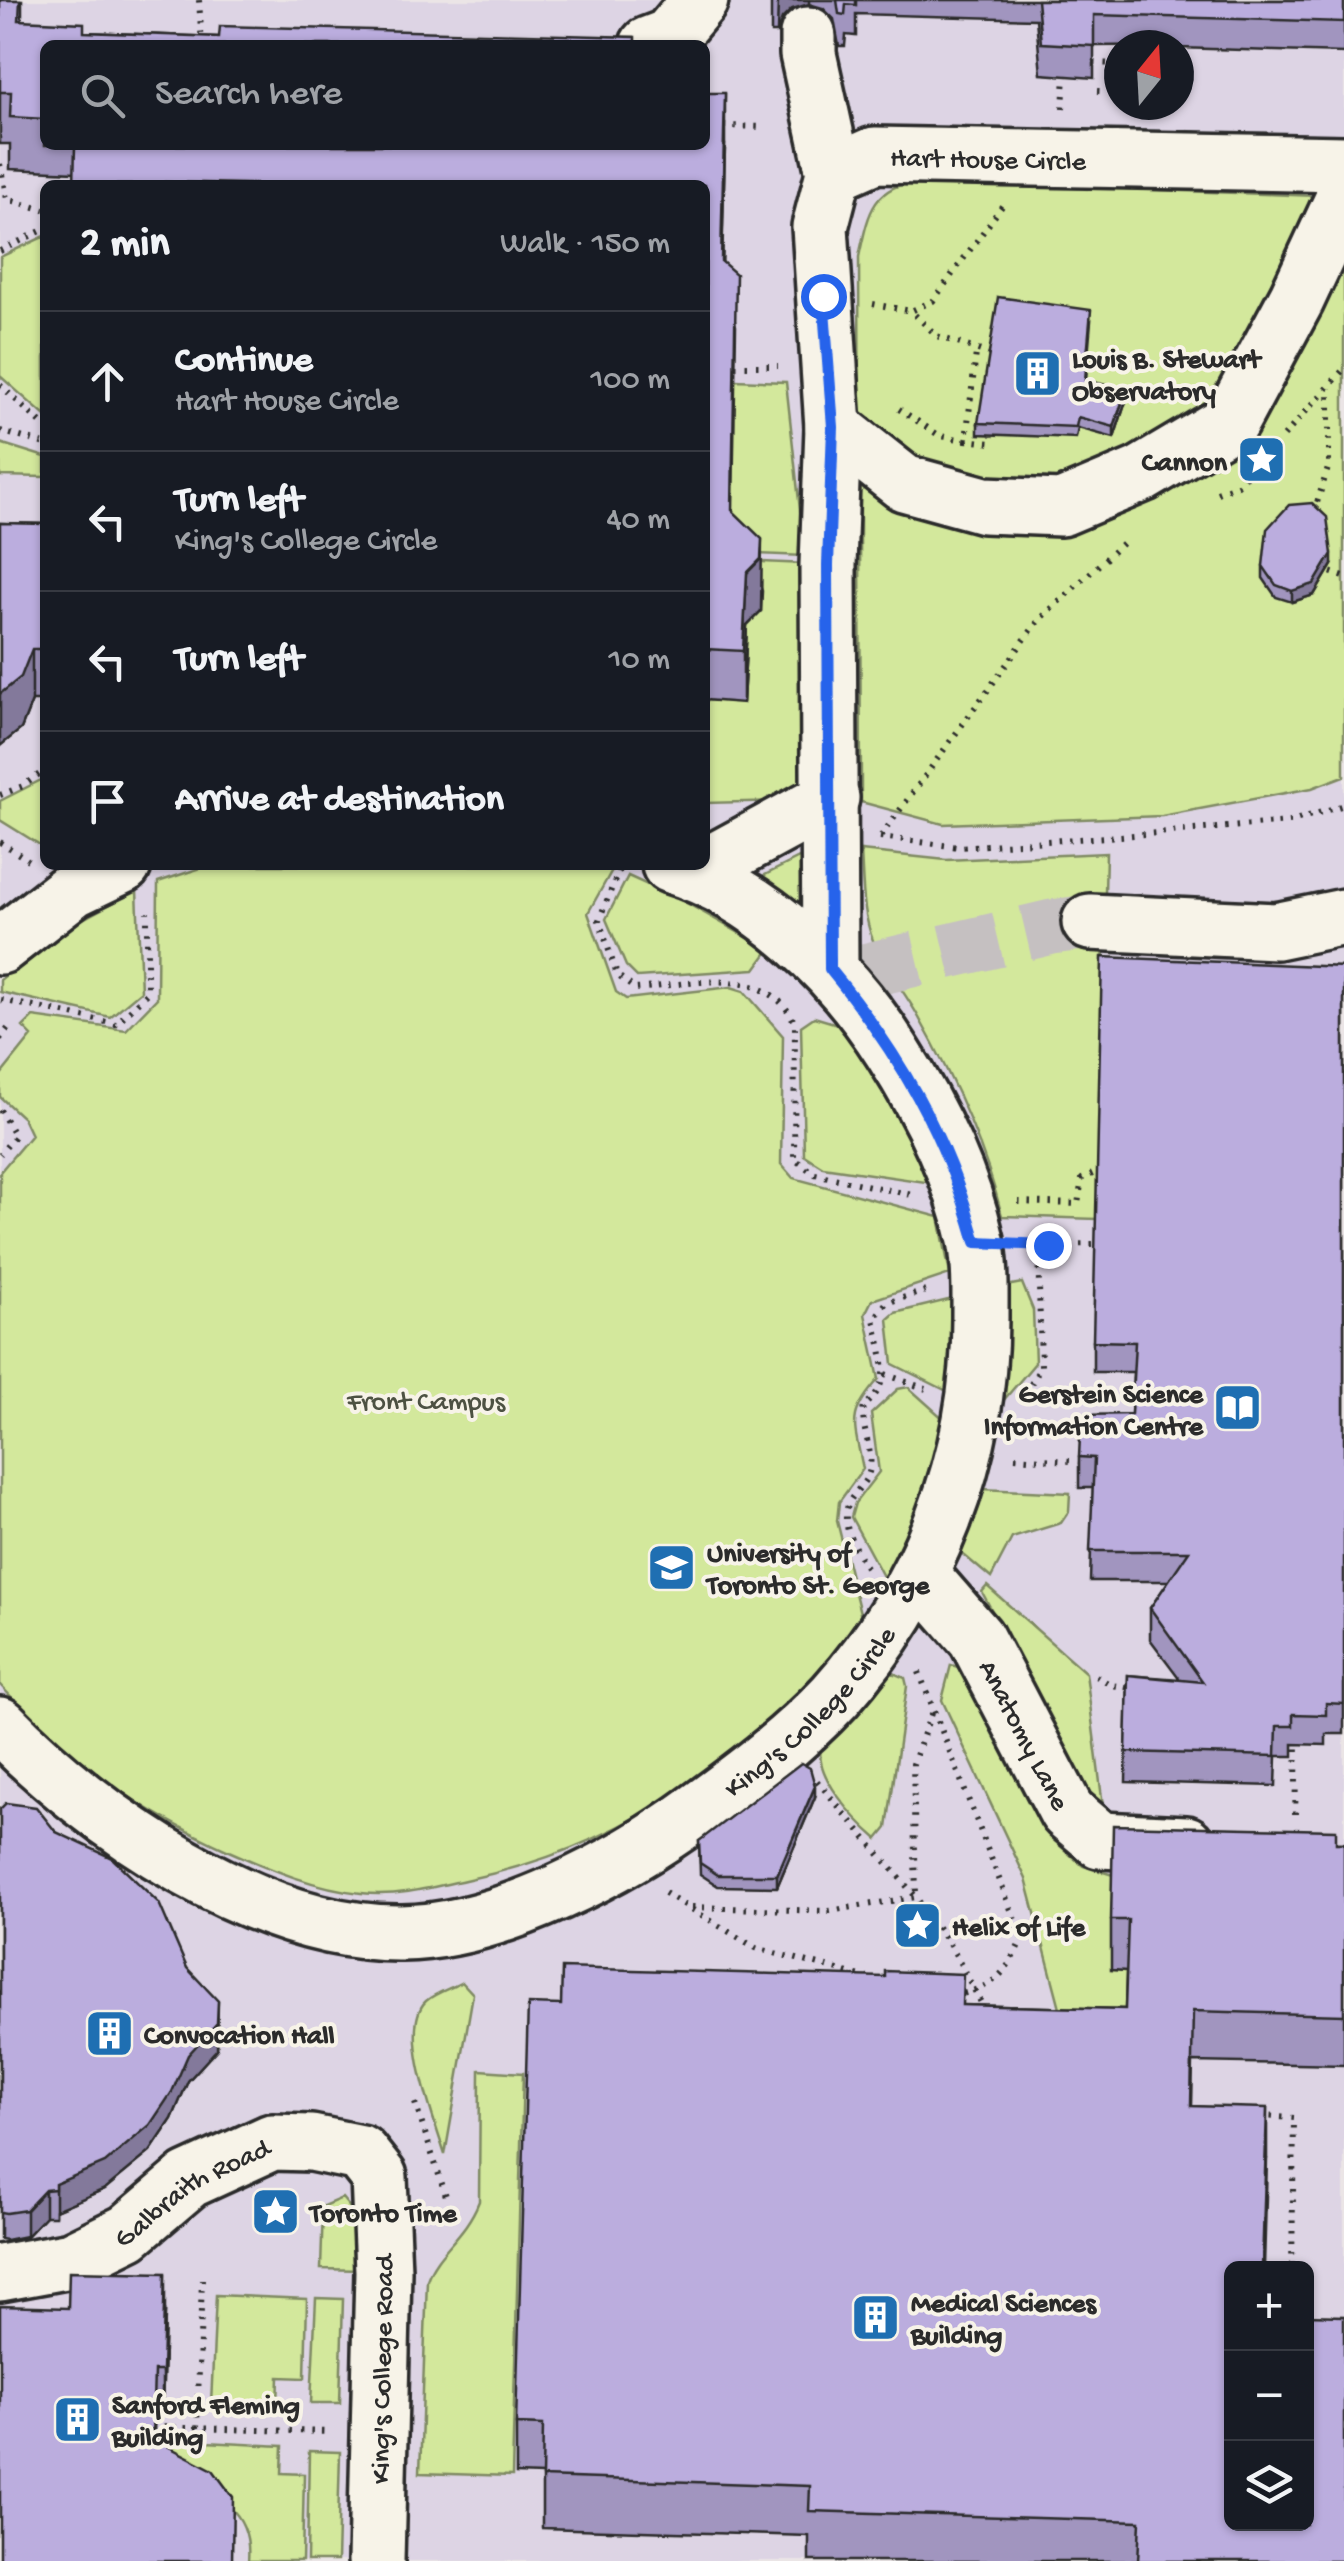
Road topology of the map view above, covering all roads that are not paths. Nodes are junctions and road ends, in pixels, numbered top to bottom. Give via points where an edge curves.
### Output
1 (700, 0) edge
2 (808, 35) dead end
3 (659, 40) edge
4 (1344, 164) edge
5 (834, 173) junction
6 (1344, 197) edge
7 (833, 427) junction
8 (831, 798) junction
9 (710, 856) edge
10 (684, 870) edge
11 (135, 884) edge
12 (1344, 917) edge
13 (1090, 922) tunnel mouth
14 (0, 946) edge
15 (830, 969) junction
16 (908, 1596) junction
17 (0, 1725) edge
18 (1242, 1846) edge
19 (379, 2176) joint
20 (9, 2273) edge
21 (376, 2561) edge

1 - 3 street
2 - 5 street
4 - 5 street, Hart House Circle via 875,155
5 - 7 street via 820,227
6 - 7 street via 1231,420 1142,474 1062,508 984,505 904,482
7 - 8 street
8 - 9 street, King's College Circle
8 - 15 street
10 - 15 street, King's College Circle via 759,912
11 - 14 street via 73,889
12 - 13 street via 1276,931
15 - 16 street, King's College Circle via 926,1105 974,1239 980,1347 973,1420
16 - 17 street, King's College Circle via 834,1696 785,1744 615,1868 457,1926 403,1933 277,1909 152,1849 43,1769
16 - 18 street, Anatomy Lane via 976,1638 1067,1812 1100,1840
19 - 20 street, Galbraith Road via 360,2153 272,2142 188,2180 128,2232 71,2260
19 - 21 street, King's College Road

